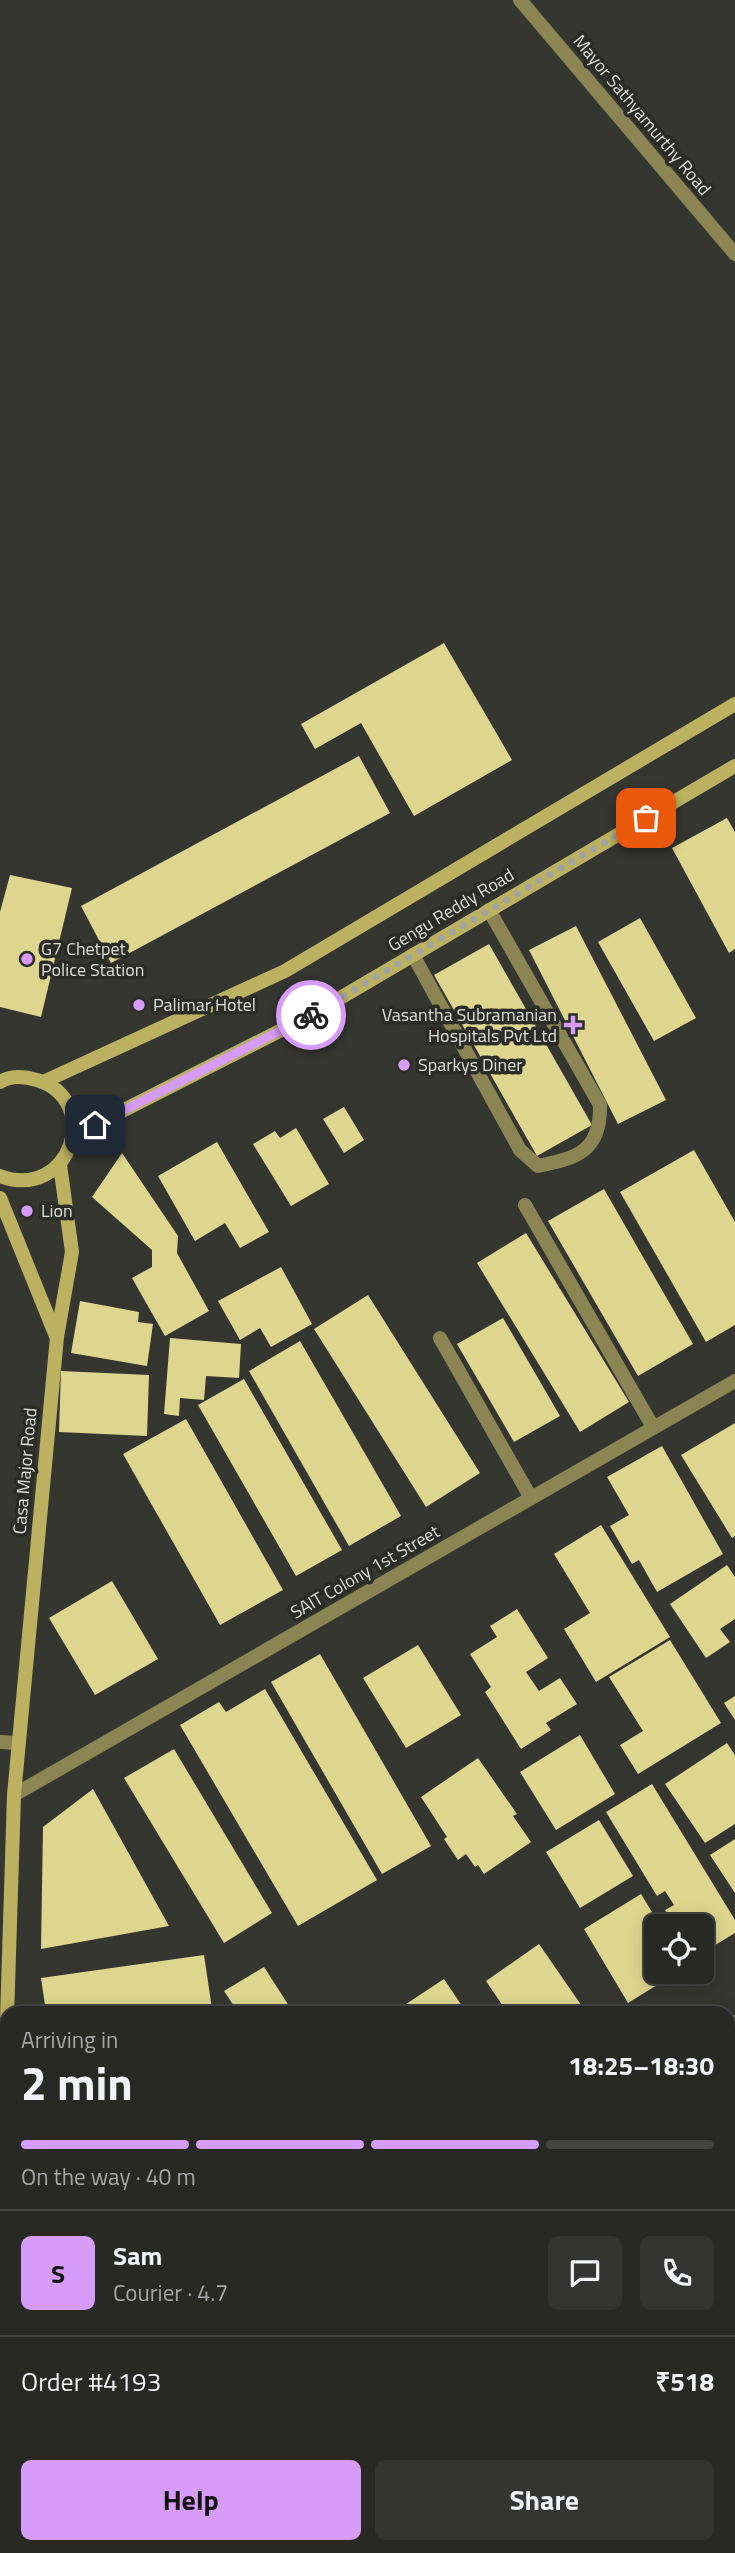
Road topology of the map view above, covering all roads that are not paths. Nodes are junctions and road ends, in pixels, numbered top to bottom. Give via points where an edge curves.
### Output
1 (520, 0) edge
2 (735, 254) edge
3 (735, 704) edge
4 (735, 766) edge
5 (489, 910) junction
6 (413, 955) junction
7 (1, 1080) edge
8 (43, 1082) junction
9 (73, 1136) junction
10 (60, 1165) junction
11 (0, 1177) edge
12 (0, 1198) edge
13 (525, 1205) dead end
14 (57, 1337) junction
15 (440, 1338) dead end
16 (735, 1381) edge
17 (653, 1427) junction
18 (531, 1498) junction
19 (0, 1742) edge
20 (18, 1743) junction
21 (14, 1795) junction
22 (3, 1993) edge

1 - 2 street, Mayor Sathyamurthy Road
3 - 8 main road via 285,971
4 - 5 main road, Gengu Reddy Road
5 - 6 main road, Gengu Reddy Road
5 - 6 street via 600,1104 600,1124 590,1146 564,1161 538,1166 520,1150
6 - 9 main road, Gengu Reddy Road via 313,1014
7 - 8 main road via 16,1076
8 - 9 main road via 67,1104
9 - 10 main road
10 - 11 main road via 32,1180
10 - 14 main road, Casa Major Road via 72,1252
12 - 14 main road
13 - 17 street
14 - 20 main road, Casa Major Road
15 - 18 street
16 - 17 street, SAIT Colony 1st Street
17 - 18 street, SAIT Colony 1st Street
18 - 21 street, SAIT Colony 1st Street
19 - 20 street
20 - 21 main road, Casa Major Road
21 - 22 main road, Casa Major Road

